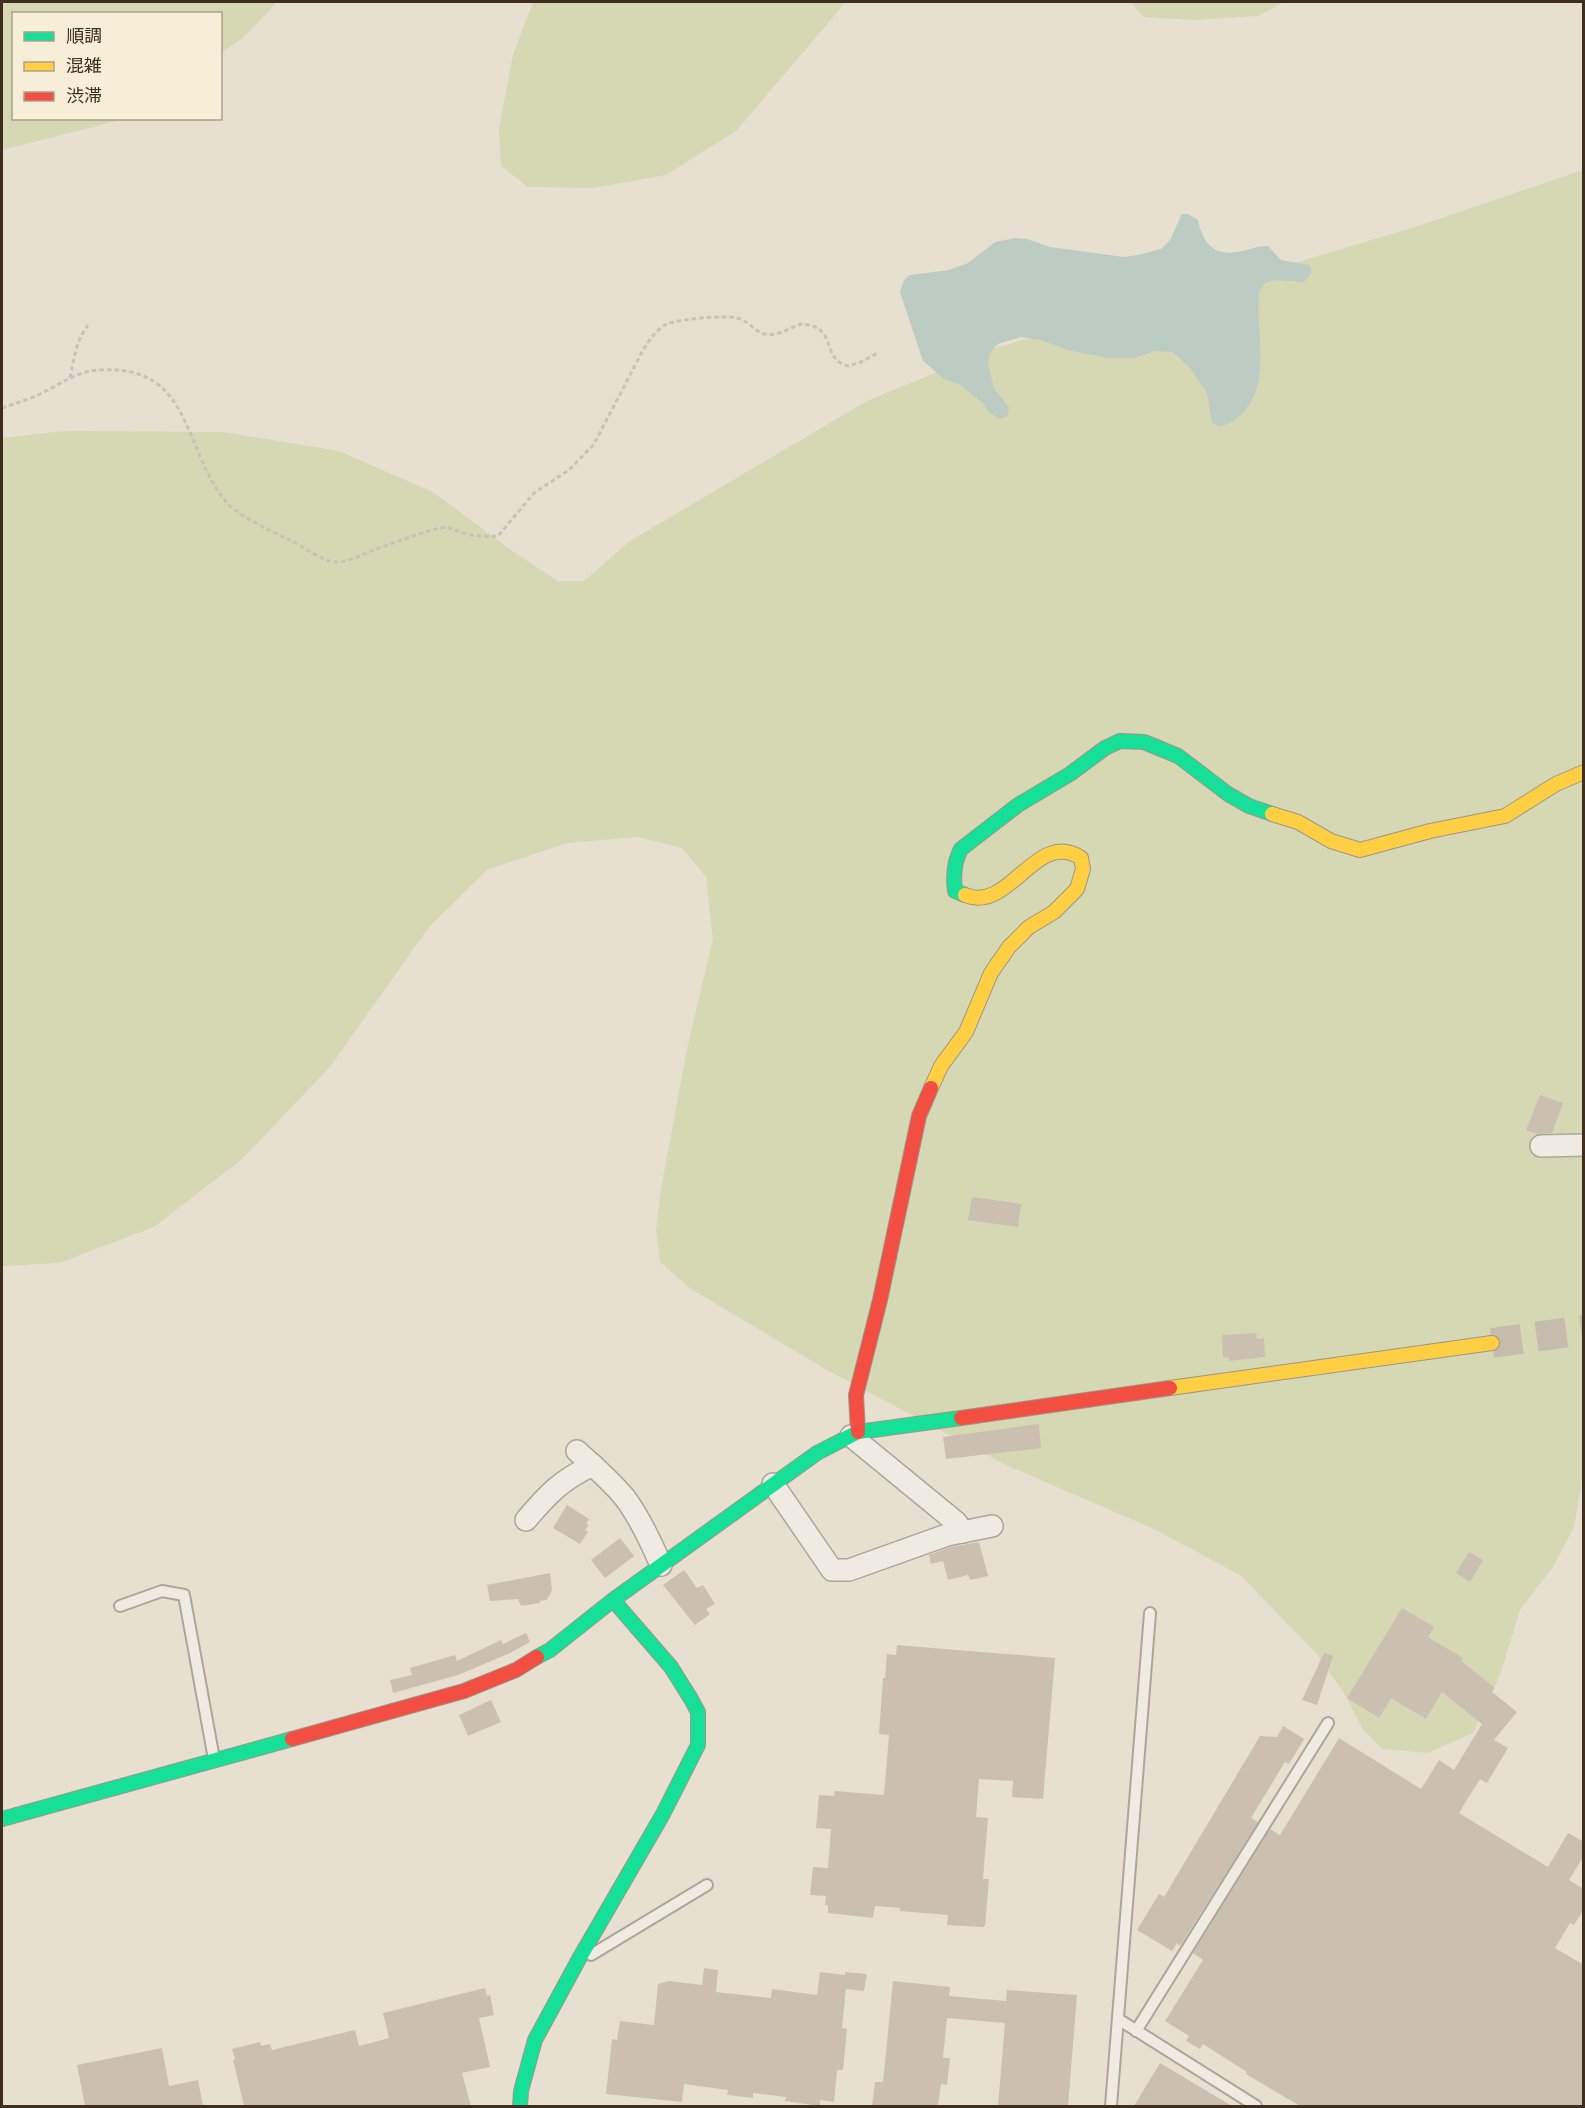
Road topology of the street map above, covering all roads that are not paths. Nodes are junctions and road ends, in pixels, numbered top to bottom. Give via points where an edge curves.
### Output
1 (1584, 772) edge
2 (1584, 1145) edge
3 (1540, 1146) dead end
4 (1492, 1343) tunnel mouth
5 (855, 1434) junction
6 (773, 1484) junction
7 (526, 1520) dead end
8 (992, 1526) dead end
9 (963, 1532) junction
10 (661, 1565) junction
11 (613, 1600) junction
12 (120, 1606) dead end
13 (1150, 1613) dead end
14 (1328, 1723) dead end
15 (214, 1759) junction
16 (2, 1819) edge
17 (707, 1885) dead end
18 (579, 1959) junction
19 (1118, 2019) junction
20 (1136, 2031) junction
21 (1252, 2105) edge
22 (520, 2106) edge
23 (1111, 2106) edge

1 - 5 street via 1556,784 1505,816 1360,849 1331,841 1289,819 1249,806 1178,756 1144,742 1120,741 1018,805 961,849 956,859 956,891 974,899 1001,890 1032,864 1060,850 1075,852 1081,858 1082,877 1077,889 1054,912 1029,927 1009,947 991,973 966,1032 941,1066 919,1116 856,1395
2 - 3 street
4 - 5 street
5 - 6 street via 818,1453
5 - 9 street
6 - 9 street via 832,1570 849,1570
6 - 10 street
7 - 10 street via 552,1490 573,1475 585,1458 627,1500
8 - 9 street
10 - 11 street
11 - 15 street via 550,1650 516,1670 464,1691
11 - 18 street via 671,1667 692,1699 698,1712 698,1745
12 - 15 lane via 162,1591 184,1595
13 - 19 lane
14 - 20 lane
15 - 16 street
17 - 18 lane
18 - 22 street via 535,2040
19 - 20 lane
19 - 23 lane
20 - 21 lane

